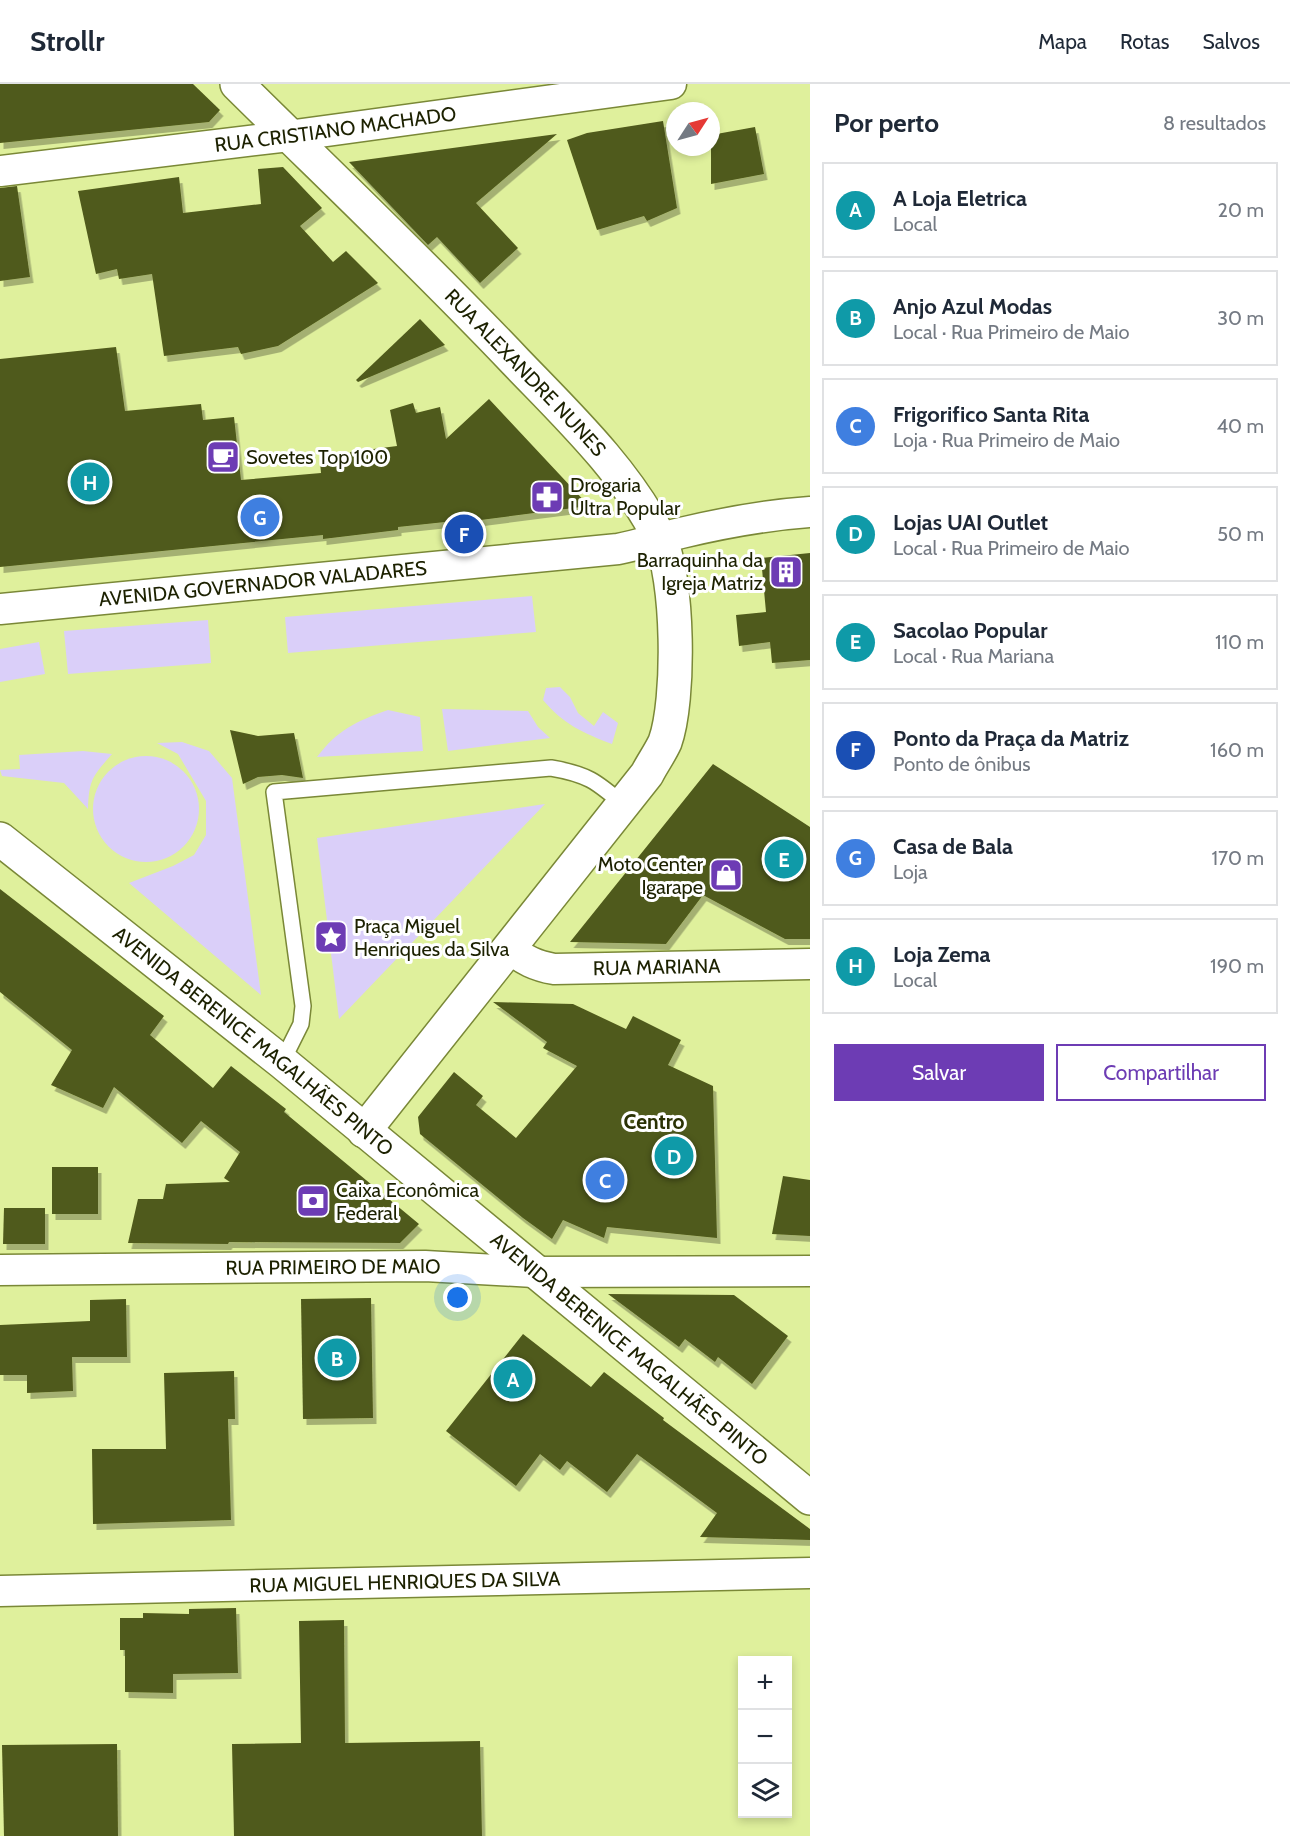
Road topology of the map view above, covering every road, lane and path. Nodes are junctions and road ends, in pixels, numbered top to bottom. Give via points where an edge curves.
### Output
1 (237, 84) edge
2 (671, 84) edge
3 (290, 136) junction
4 (0, 171) edge
5 (810, 512) edge
6 (660, 539) junction
7 (0, 609) edge
8 (624, 805) junction
9 (0, 839) edge
10 (509, 948) junction
11 (810, 964) edge
12 (282, 1062) junction
13 (364, 1131) junction
14 (0, 1270) edge
15 (810, 1271) edge
16 (534, 1272) junction
17 (810, 1498) edge
18 (810, 1573) edge
19 (0, 1591) edge

1 - 3 street, RUA ALEXANDRE NUNES
2 - 3 street, RUA CRISTIANO MACHADO
3 - 4 street, RUA CRISTIANO MACHADO
3 - 6 street, RUA ALEXANDRE NUNES via 583,432 627,487
5 - 6 street, AVENIDA GOVERNADOR VALADARES via 744,520
6 - 7 street, AVENIDA GOVERNADOR VALADARES via 618,549
6 - 8 street, RUA ALEXANDRE NUNES via 673,597 672,711 664,743
8 - 10 street, RUA ALEXANDRE NUNES
8 - 12 lane via 601,784 579,773 551,768 274,792 303,1006 301,1024
9 - 12 street, AVENIDA BERENICE MAGALHÃES PINTO
10 - 11 street, RUA MARIANA via 524,960 554,969
10 - 13 street, RUA ALEXANDRE NUNES
12 - 13 street, AVENIDA BERENICE MAGALHÃES PINTO
13 - 16 street, AVENIDA BERENICE MAGALHÃES PINTO
14 - 16 street, RUA PRIMEIRO DE MAIO via 425,1266
15 - 16 street, RUA PRIMEIRO DE MAIO
16 - 17 street, AVENIDA BERENICE MAGALHÃES PINTO
18 - 19 street, RUA MIGUEL HENRIQUES DA SILVA

